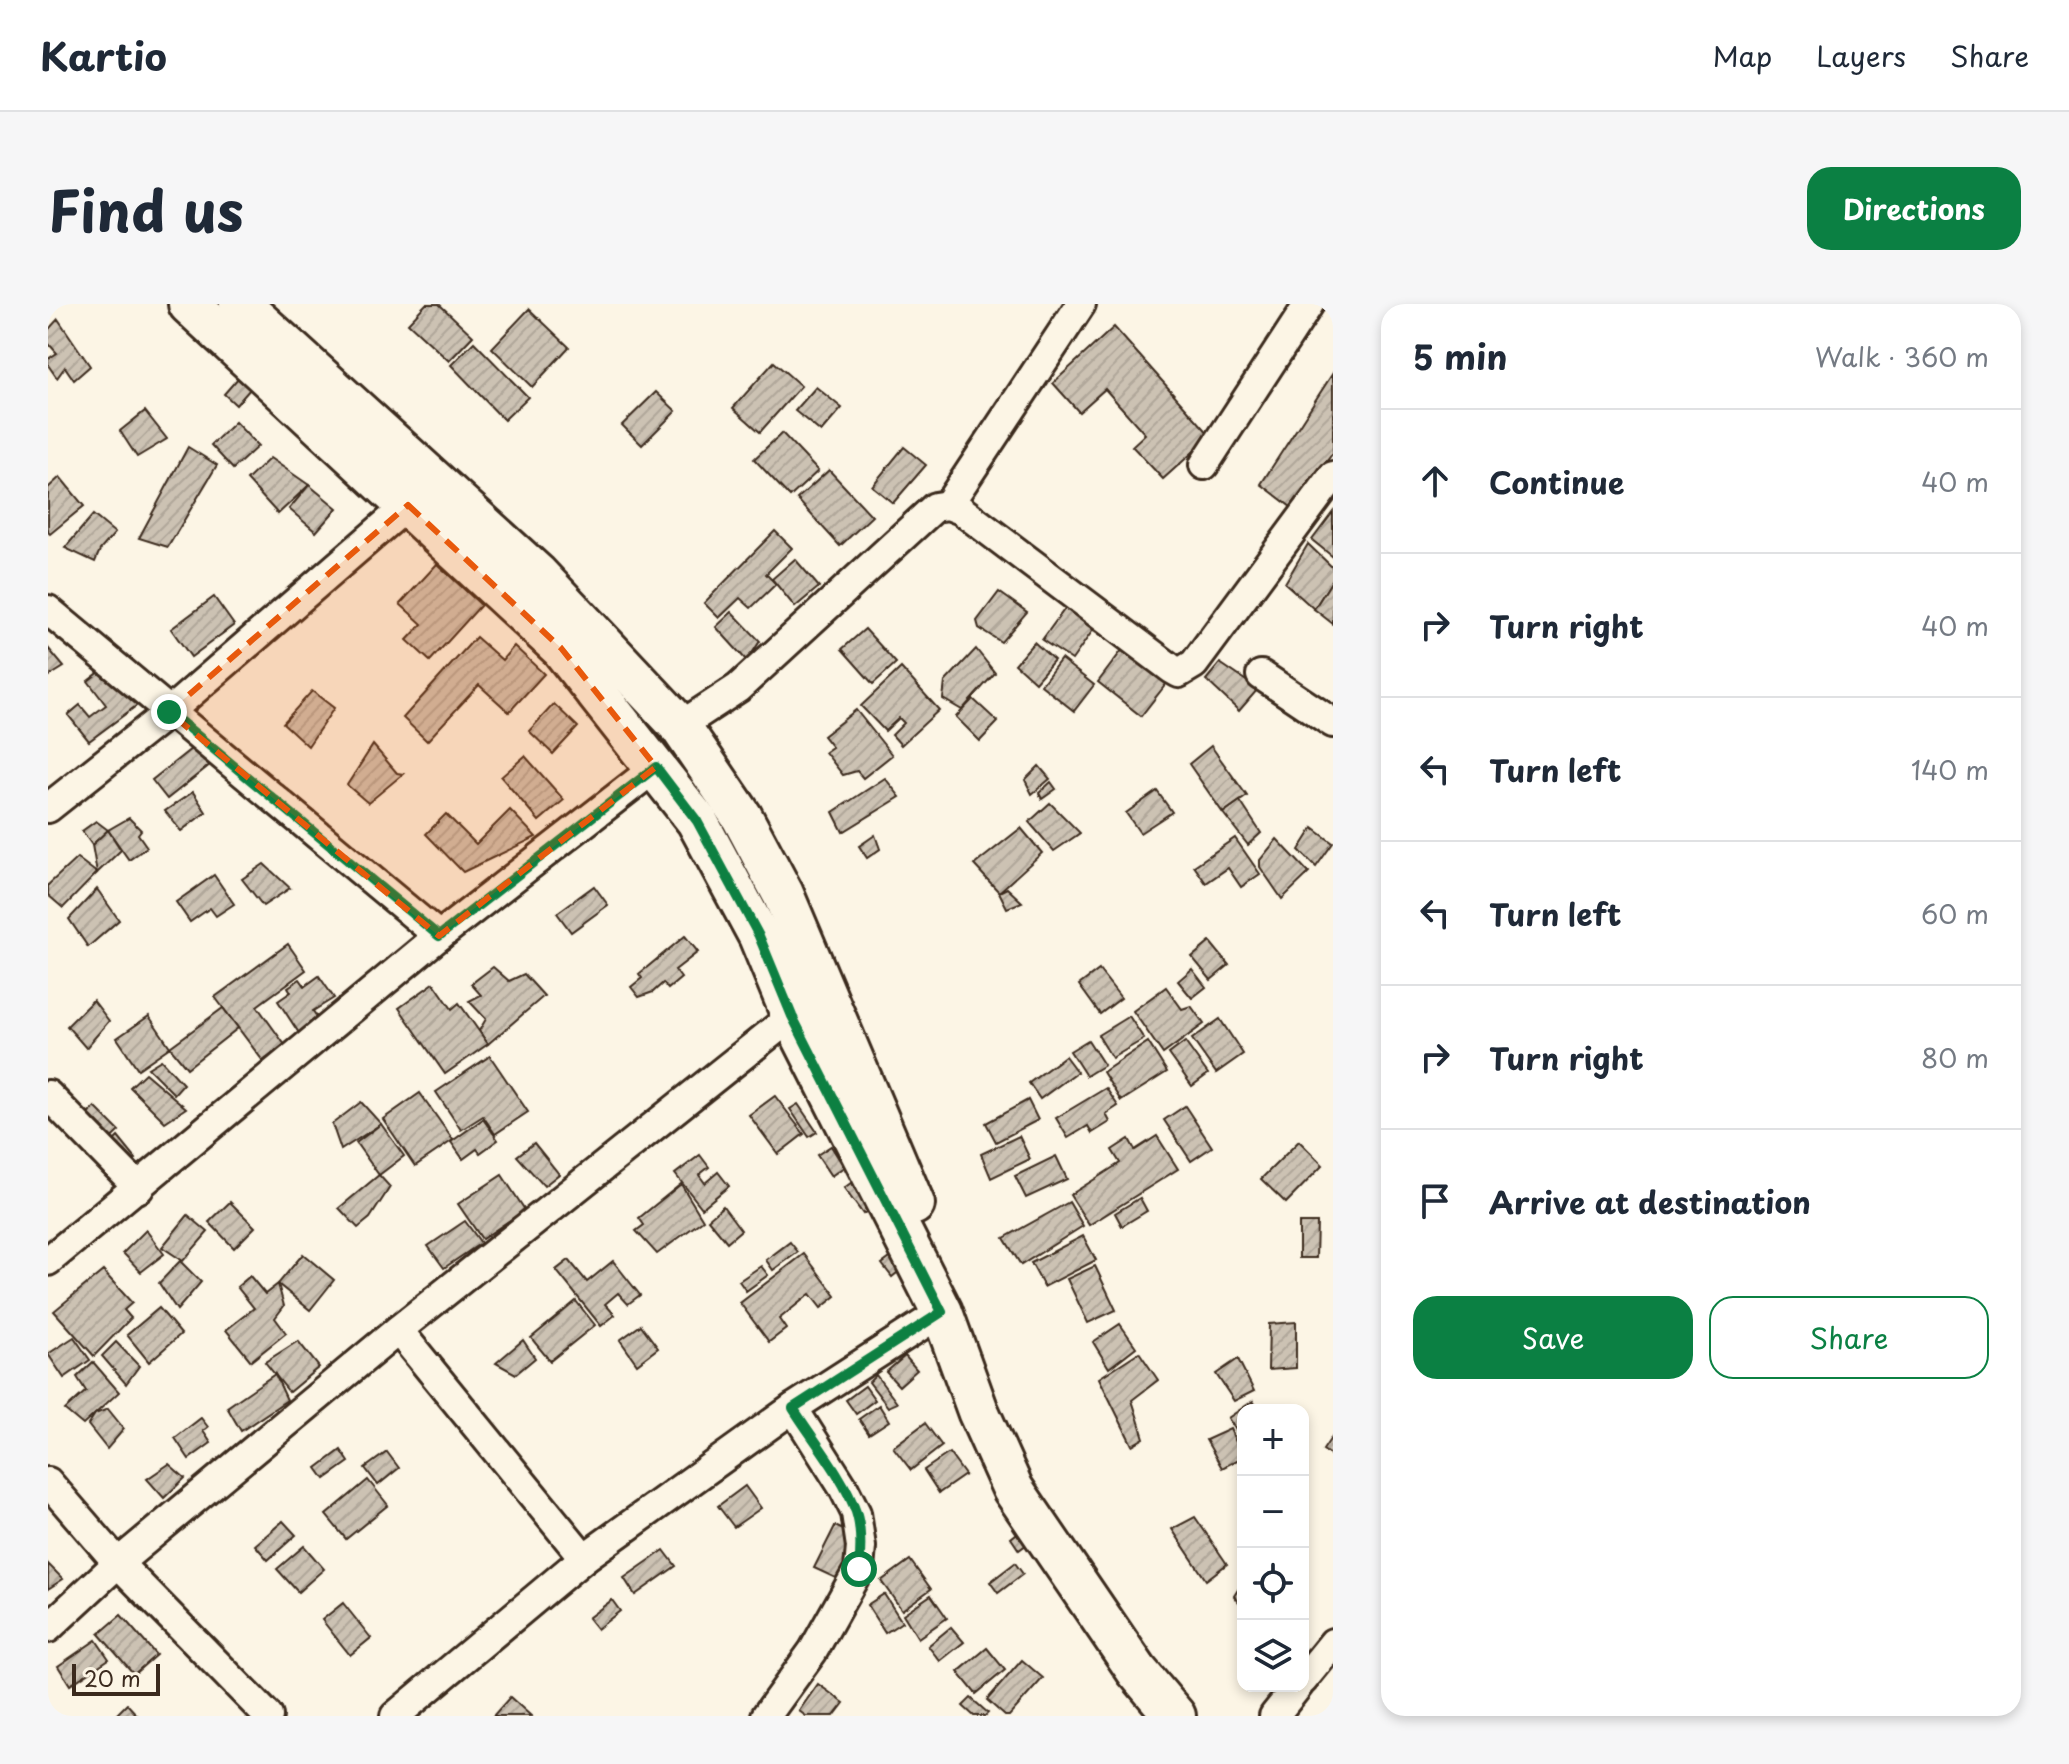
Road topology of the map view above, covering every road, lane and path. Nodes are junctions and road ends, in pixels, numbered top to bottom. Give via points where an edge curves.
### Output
1 (189, 304) edge
2 (240, 304) edge
3 (1081, 304) edge
4 (1309, 304) edge
5 (1204, 465) dead end
6 (1333, 476) edge
7 (408, 505) junction
8 (948, 505) junction
9 (48, 610) edge
10 (1261, 675) dead end
11 (169, 712) junction
12 (1333, 723) edge
13 (680, 726) junction
14 (656, 767) junction
15 (48, 808) edge
16 (439, 936) junction
17 (792, 1016) junction
18 (48, 1095) edge
19 (139, 1188) junction
20 (48, 1261) edge
21 (942, 1312) junction
22 (398, 1330) junction
23 (793, 1408) junction
24 (48, 1482) edge
25 (584, 1558) junction
26 (118, 1563) junction
27 (48, 1628) edge
28 (1333, 1643) edge
29 (1309, 1673) edge
30 (1293, 1692) edge
31 (268, 1716) edge
32 (395, 1716) edge
33 (766, 1716) edge
34 (1175, 1716) edge
35 (1205, 1716) edge
36 (1274, 1716) edge

1 - 7 street
2 - 13 street via 537,574
3 - 8 street
4 - 5 street
6 - 8 street via 1194,664 1179,673
7 - 11 street
7 - 14 street via 561,648
8 - 13 street via 935,507 738,688
9 - 11 street
10 - 12 street
11 - 15 street
11 - 16 street
13 - 35 street via 742,817 800,930 952,1295 1038,1485 1130,1625
14 - 16 street
14 - 17 street via 697,821 759,936
16 - 19 street
17 - 21 street
17 - 22 street
18 - 19 street
19 - 20 street
21 - 23 street
21 - 34 street via 1013,1489 1137,1671
22 - 25 street
22 - 26 street
23 - 25 street
23 - 33 street via 850,1500 861,1547 859,1569 813,1651
24 - 26 street
25 - 32 street
26 - 27 street
26 - 31 street
28 - 29 street
30 - 36 street

